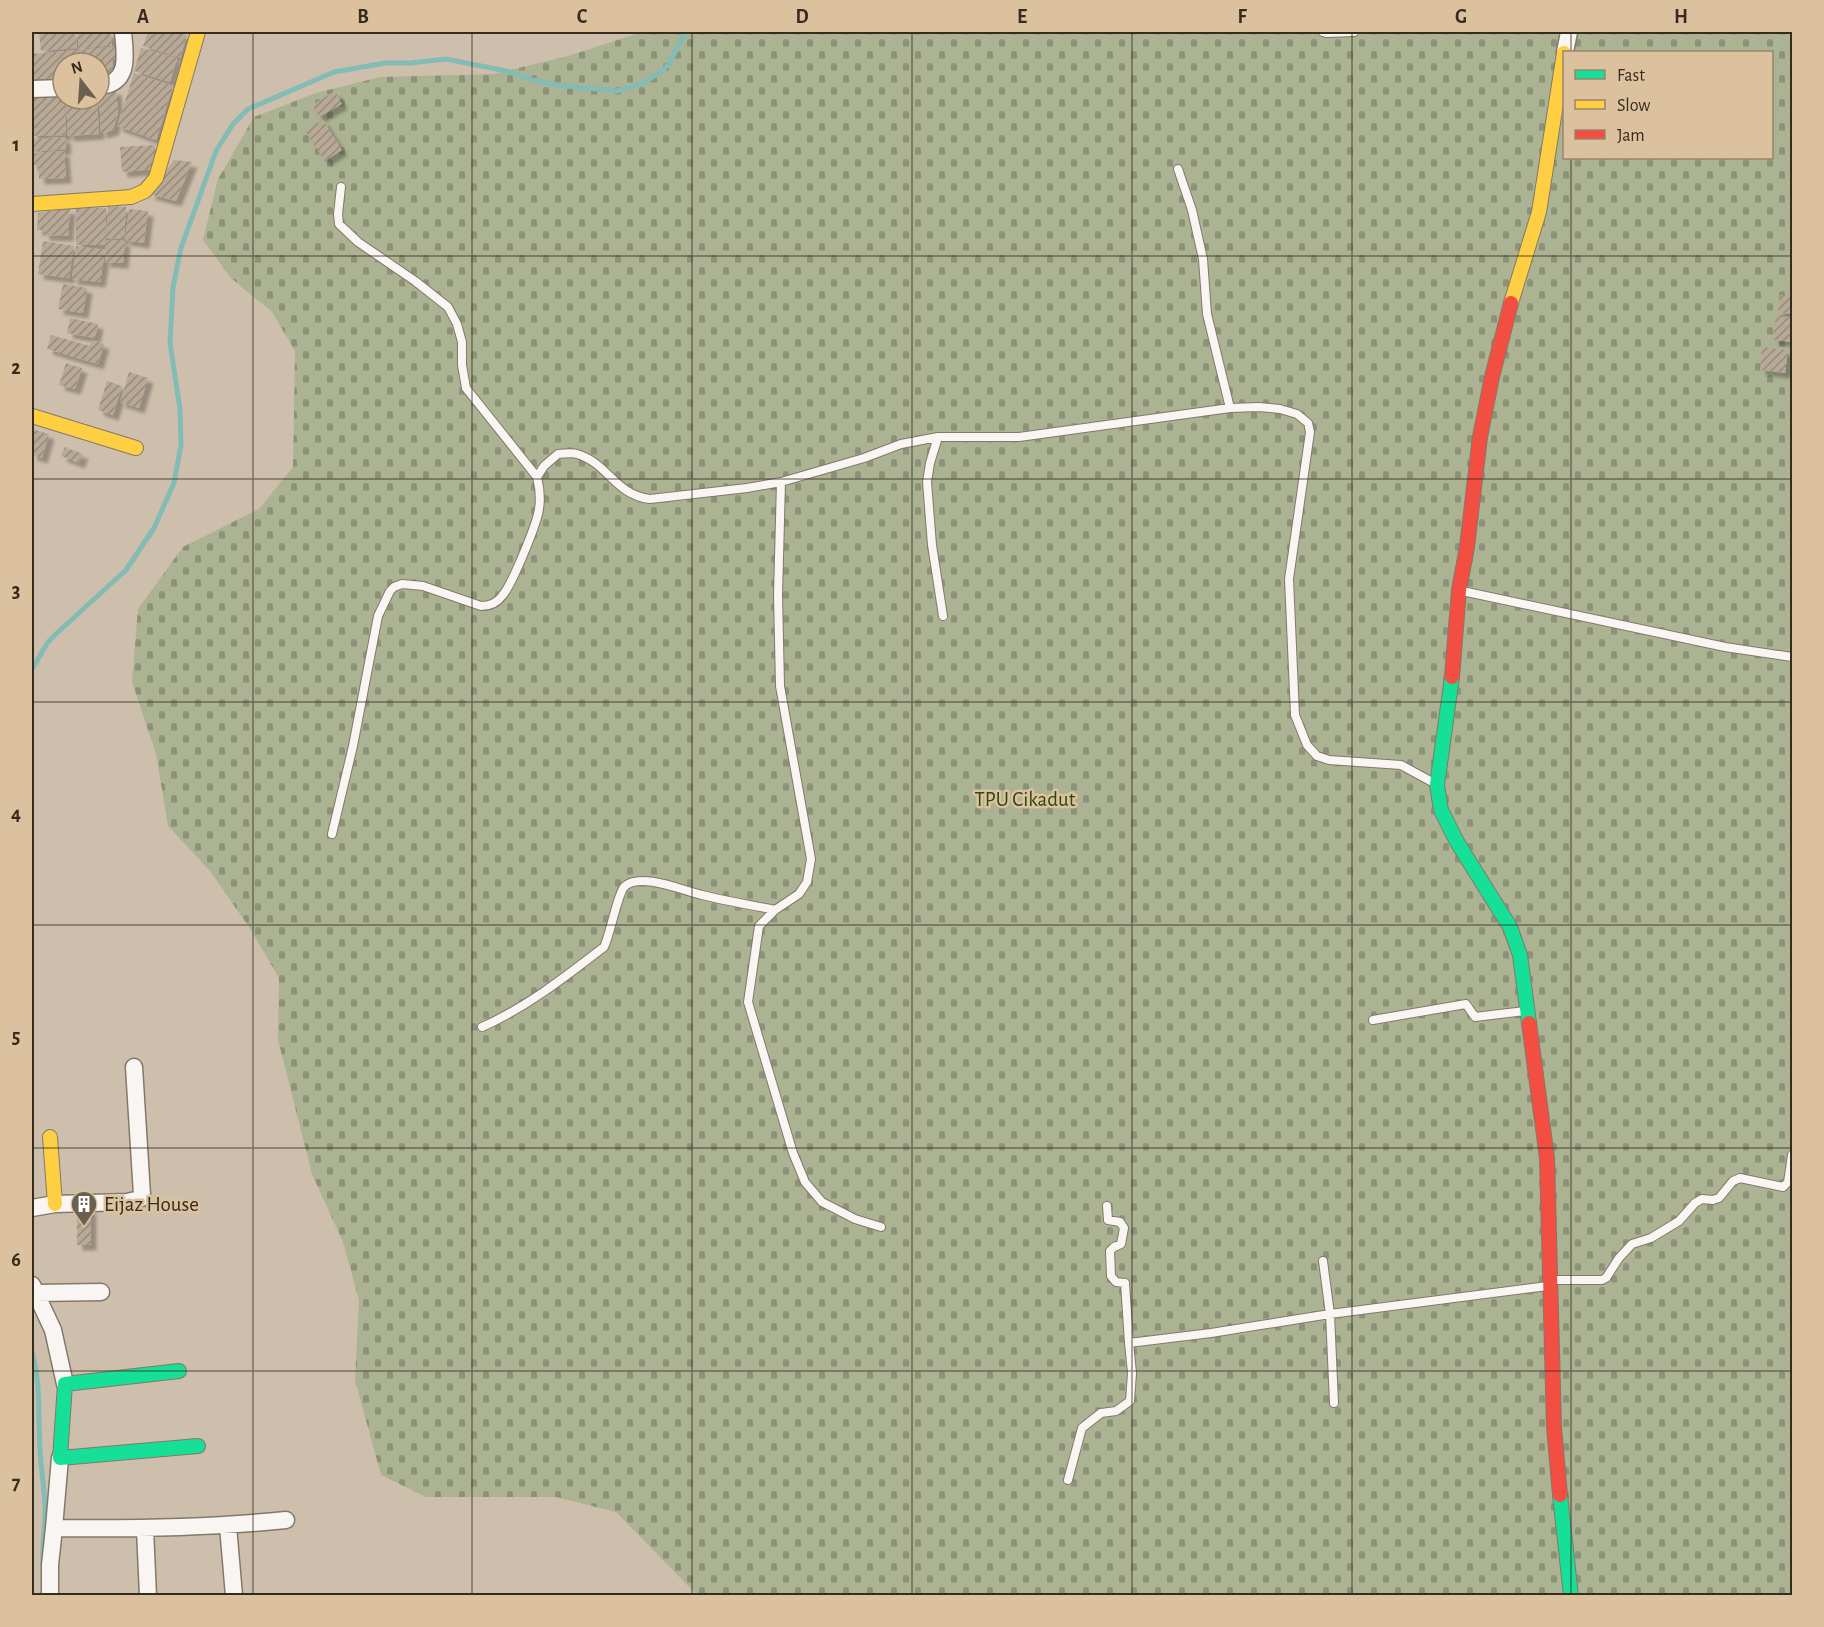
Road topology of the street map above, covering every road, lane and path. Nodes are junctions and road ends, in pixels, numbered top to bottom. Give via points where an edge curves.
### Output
1 (123, 32) edge
2 (198, 32) edge
3 (1323, 32) edge
4 (1354, 32) edge
5 (1569, 32) edge
6 (1565, 51) edge
7 (1563, 65) edge
8 (111, 82) edge
9 (51, 88) edge
10 (32, 89) edge
11 (1178, 169) dead end
12 (341, 187) dead end
13 (32, 204) edge
14 (1230, 408) junction
15 (32, 416) edge
16 (938, 437) junction
17 (136, 448) dead end
18 (537, 477) junction
19 (781, 482) junction
20 (1459, 590) junction
21 (943, 616) dead end
22 (1792, 657) edge
23 (1437, 785) junction
24 (332, 834) dead end
25 (775, 910) junction
26 (1527, 1011) junction
27 (1372, 1020) dead end
28 (482, 1027) dead end
29 (134, 1067) dead end
30 (50, 1137) dead end
31 (1792, 1155) edge
32 (55, 1204) junction
33 (1107, 1206) dead end
34 (32, 1208) edge
35 (881, 1227) dead end
36 (1323, 1261) dead end
37 (1551, 1283) junction
38 (33, 1291) edge
39 (101, 1292) dead end
40 (1330, 1314) junction
41 (1129, 1343) junction
42 (179, 1371) dead end
43 (65, 1384) junction
44 (1334, 1403) dead end
45 (198, 1446) dead end
46 (60, 1458) junction
47 (1068, 1480) dead end
48 (286, 1520) dead end
49 (228, 1526) junction
50 (54, 1528) junction
51 (145, 1529) junction
52 (50, 1596) edge
53 (148, 1596) edge
54 (234, 1596) edge
55 (1571, 1596) edge

1 - 8 street via 126,64 118,79
2 - 13 street via 156,178 145,190 130,197
3 - 4 lane
5 - 6 street
7 - 20 street via 1539,212 1514,294 1482,427
9 - 10 street
11 - 14 lane via 1203,259 1207,314
12 - 18 lane via 339,224 448,307 462,342 466,388
14 - 16 lane via 1019,437
14 - 23 lane via 1280,409 1297,414 1308,423 1310,432 1289,579 1295,715 1307,745 1317,756 1329,760 1401,765
15 - 17 street
16 - 19 lane via 901,444
16 - 21 lane via 927,482
18 - 19 lane via 558,454 576,454 596,463 637,498 701,494
18 - 24 lane via 538,514 502,597 489,606 481,606 423,586 402,584 390,591 378,616
19 - 25 lane via 780,686 811,859 807,882 799,894
20 - 22 lane via 1725,647
20 - 23 street
23 - 26 street via 1442,810 1457,842 1510,927 1520,955
25 - 28 lane via 700,895 669,884 636,881 620,893 604,947 510,1015
25 - 35 lane via 759,926 748,1002 793,1153 805,1182 822,1203
26 - 27 lane via 1475,1017 1466,1004
26 - 37 street via 1547,1158
29 - 32 street via 140,1199
30 - 32 street
31 - 37 lane via 1788,1182 1783,1187 1740,1178 1732,1181 1719,1198 1702,1199 1679,1221 1632,1244 1606,1278
32 - 34 street
33 - 41 lane via 1108,1220 1120,1222 1124,1228 1121,1244 1110,1251 1111,1276 1116,1282 1125,1283
36 - 40 lane
37 - 40 lane
37 - 55 street via 1554,1427
38 - 39 street
38 - 43 street via 53,1330
40 - 41 lane
40 - 44 lane
41 - 47 lane via 1130,1401 1116,1411 1101,1413 1083,1428
42 - 43 street
43 - 46 street
45 - 46 street
46 - 50 street
48 - 49 street
49 - 51 street
49 - 54 street
50 - 51 street
50 - 52 street
51 - 53 street

